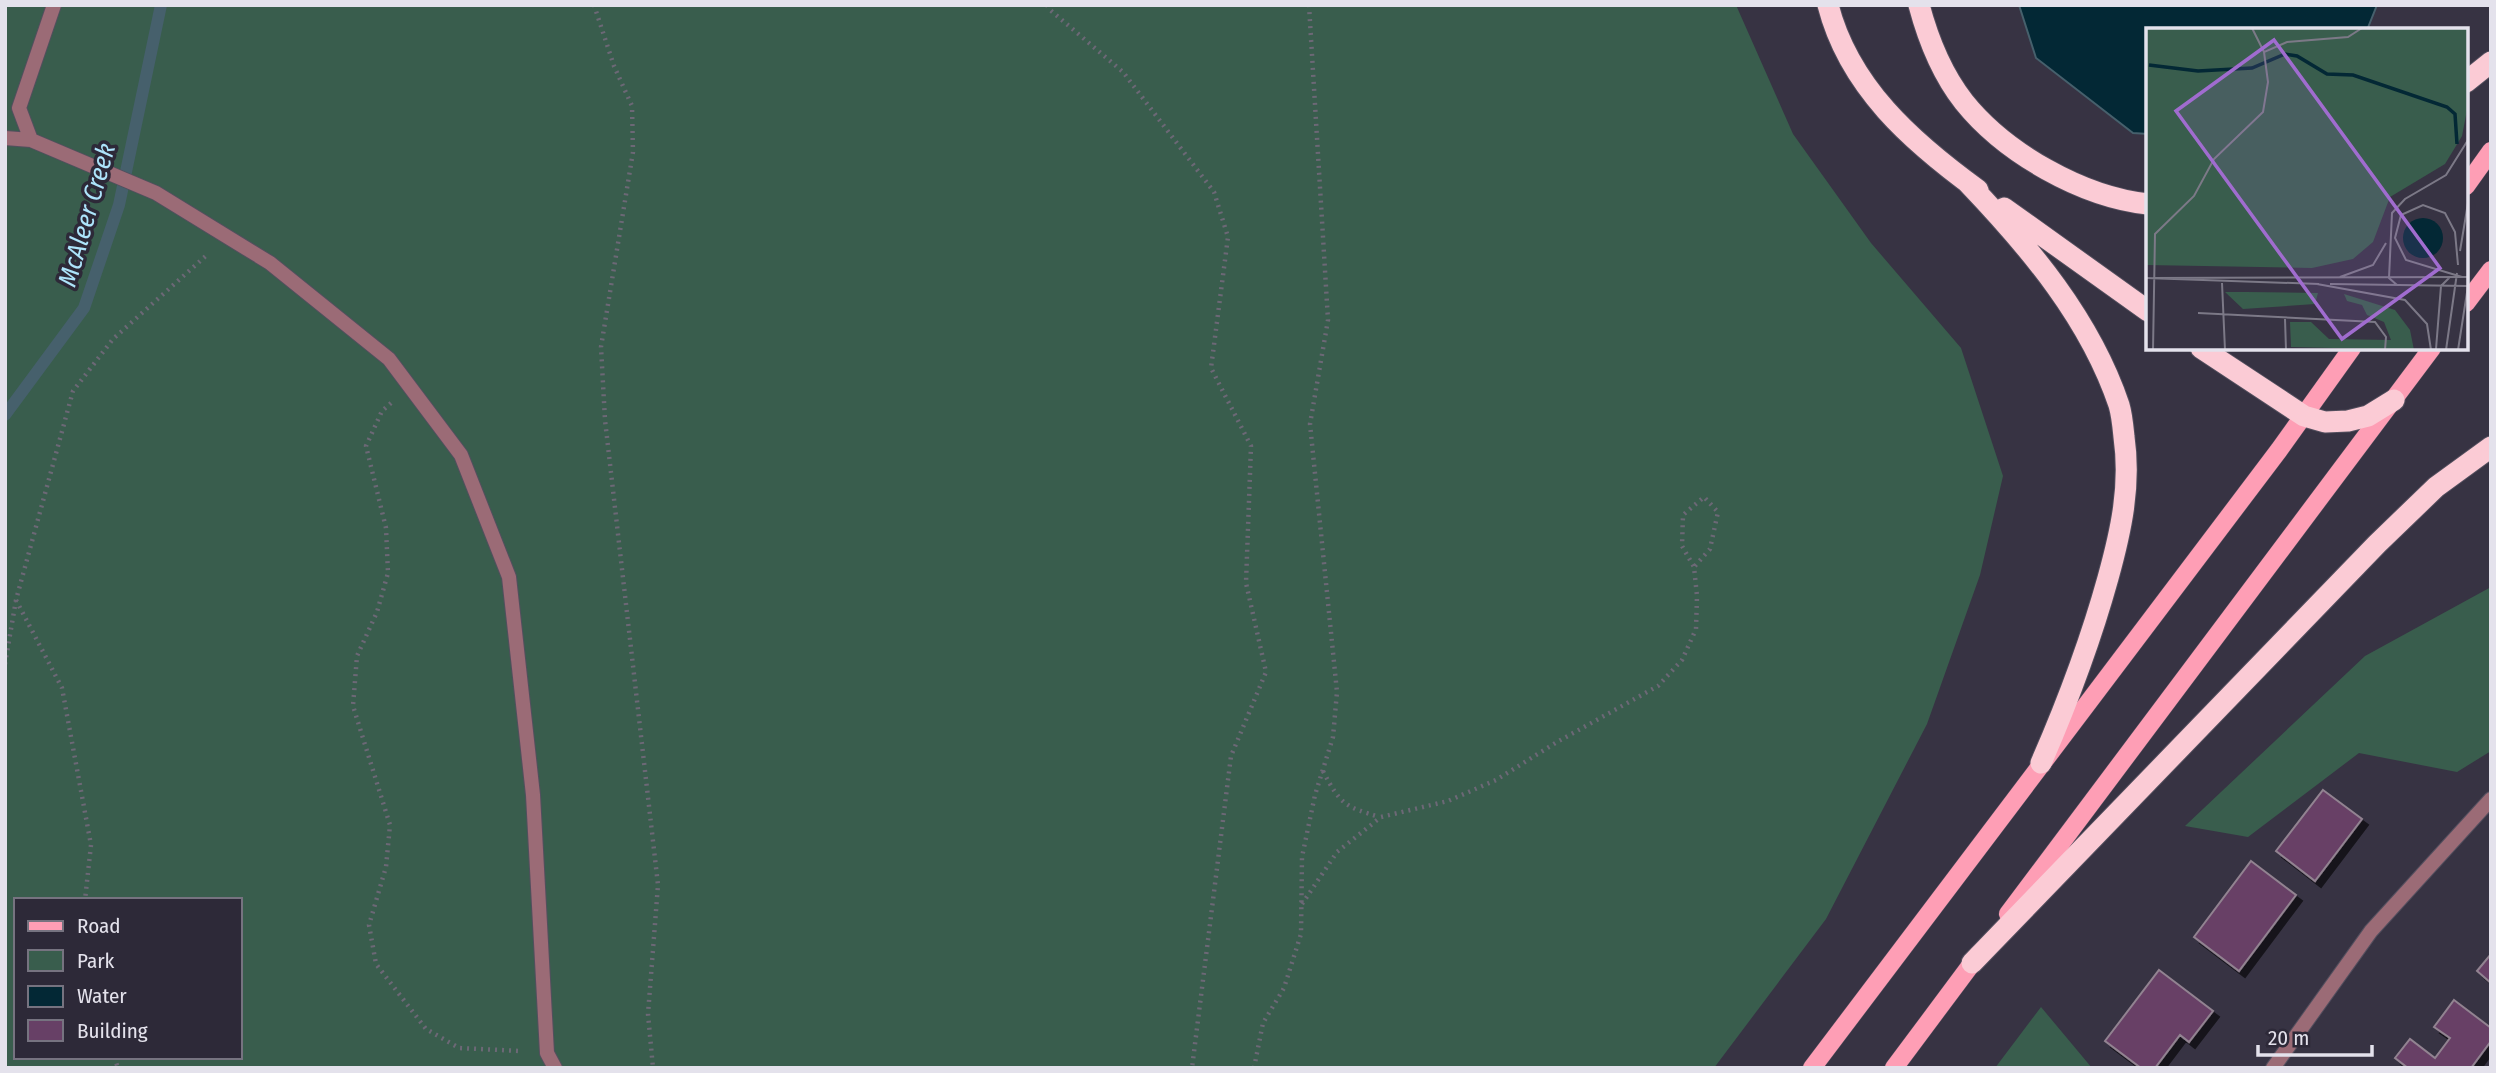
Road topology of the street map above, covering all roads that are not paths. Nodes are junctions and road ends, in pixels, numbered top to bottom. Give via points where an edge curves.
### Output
1 (54, 5) edge
2 (1828, 5) edge
3 (1919, 5) edge
4 (2491, 62) edge
5 (2468, 80) edge
6 (5, 138) edge
7 (32, 140) junction
8 (2491, 151) edge
9 (1968, 183) junction
10 (2468, 183) edge
11 (2146, 204) edge
12 (2491, 270) edge
13 (2468, 300) edge
14 (2146, 310) edge
15 (2204, 350) edge
16 (2351, 350) edge
17 (2431, 350) edge
18 (2394, 400) junction
19 (2304, 416) junction
20 (2491, 447) edge
21 (2041, 763) junction
22 (2491, 799) edge
23 (1972, 963) junction
24 (555, 1068) edge
25 (1812, 1068) edge
26 (1894, 1068) edge
27 (2273, 1068) edge

1 - 7 street via 19,108
2 - 9 highway via 1864,85 1899,126
3 - 11 highway via 1948,78 1987,126 2047,170 2104,194
4 - 5 highway
6 - 7 street
7 - 24 street via 156,193 270,263 389,359 461,455 509,577 533,795 547,1053
8 - 10 main road
9 - 14 highway
9 - 21 highway via 2008,224 2071,307 2096,349 2120,407 2126,452 2123,524 2077,679
12 - 13 main road
15 - 19 highway
16 - 19 main road
17 - 18 main road
18 - 19 highway via 2368,416 2348,421 2325,422
18 - 23 main road
19 - 21 main road
20 - 23 highway via 2436,487 2377,544
21 - 25 main road
22 - 27 street via 2371,931
23 - 26 main road

